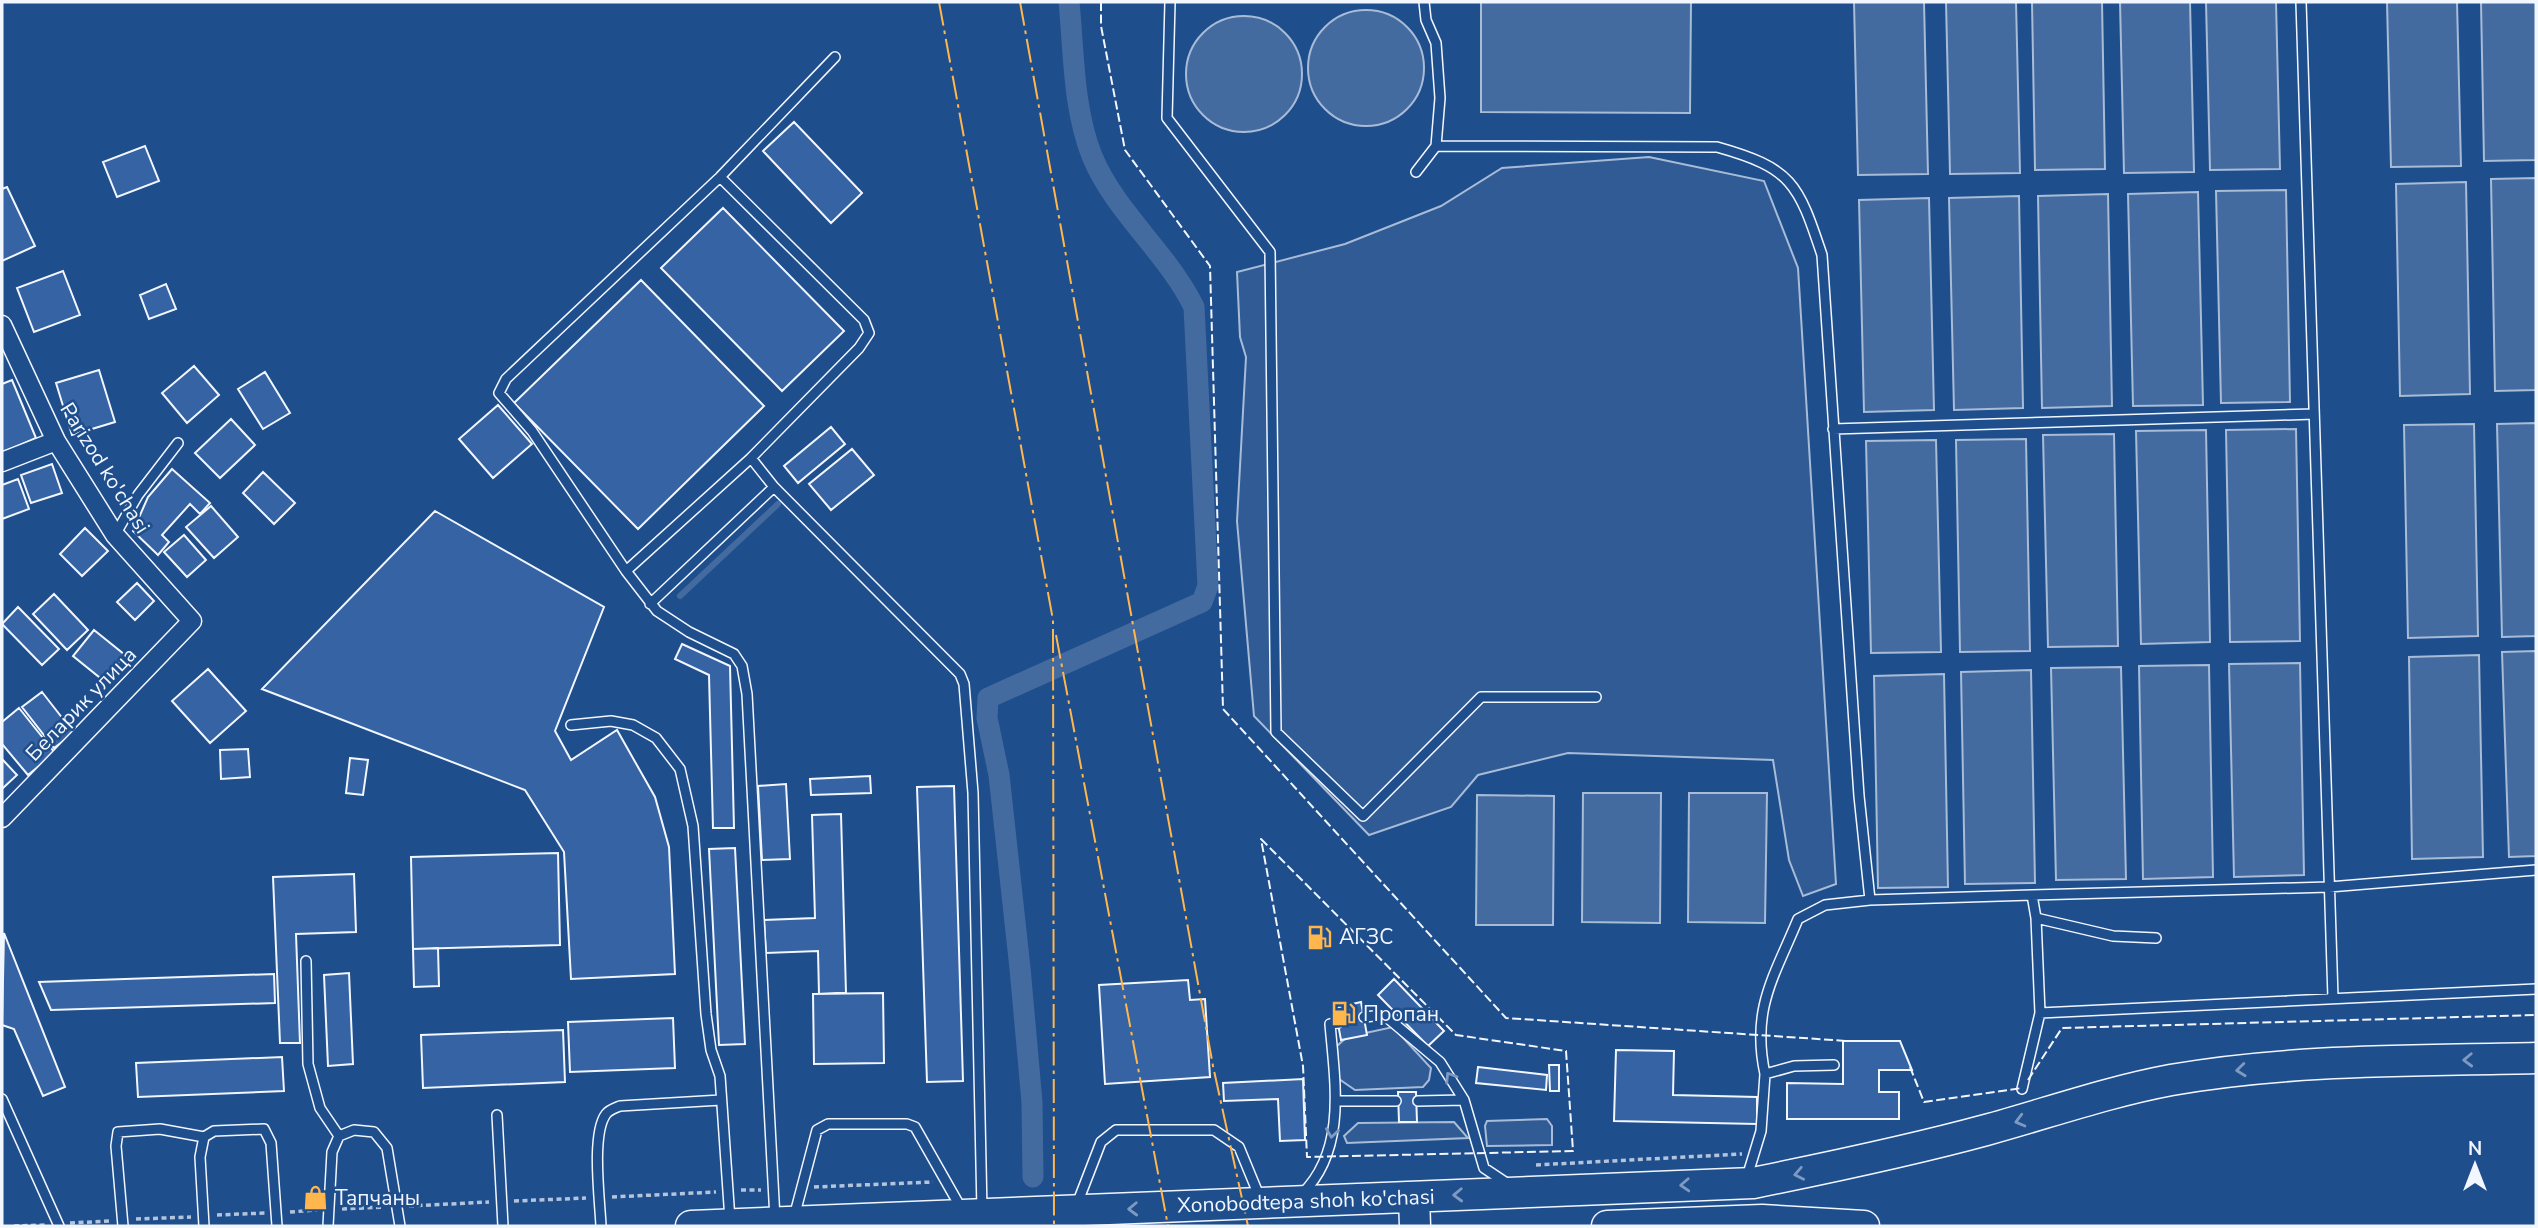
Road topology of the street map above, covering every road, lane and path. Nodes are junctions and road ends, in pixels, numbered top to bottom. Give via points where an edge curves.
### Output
1 (1170, 2) edge
2 (1424, 2) edge
3 (2301, 2) edge
4 (835, 57) dead end
5 (1436, 146) junction
6 (1416, 172) dead end
7 (720, 177) junction
8 (2, 325) edge
9 (2314, 414) junction
10 (1833, 429) junction
11 (56, 441) junction
12 (178, 443) dead end
13 (751, 458) junction
14 (2, 462) edge
15 (774, 487) junction
16 (116, 535) junction
17 (626, 571) junction
18 (650, 604) junction
19 (192, 621) joint
20 (1596, 697) dead end
21 (571, 725) dead end
22 (2, 818) edge
23 (2536, 870) edge
24 (2329, 887) junction
25 (2032, 895) junction
26 (1870, 900) junction
27 (2036, 918) junction
28 (2156, 938) dead end
29 (306, 961) dead end
30 (2536, 989) edge
31 (2333, 998) junction
32 (2040, 1013) junction
33 (1364, 1017) dead end
34 (1338, 1023) dead end
35 (2536, 1058) edge
36 (1833, 1065) dead end
37 (1765, 1074) junction
38 (2022, 1088) dead end
39 (2, 1099) edge
40 (721, 1100) junction
41 (1464, 1100) junction
42 (1337, 1101) junction
43 (1396, 1101) dead end
44 (1418, 1101) dead end
45 (497, 1115) dead end
46 (338, 1136) junction
47 (204, 1137) junction
48 (1755, 1153) junction
49 (1523, 1179) junction
50 (943, 1182) junction
51 (1749, 1182) junction
52 (803, 1188) junction
53 (774, 1189) junction
54 (728, 1191) junction
55 (600, 1197) junction
56 (1414, 1197) junction
57 (502, 1202) junction
58 (1295, 1202) junction
59 (1261, 1203) junction
60 (398, 1207) junction
61 (329, 1210) junction
62 (1074, 1211) junction
63 (276, 1212) junction
64 (974, 1215) junction
65 (204, 1221) edge
66 (123, 1223) edge
67 (784, 1223) junction
68 (899, 1223) edge
69 (1717, 1224) edge
70 (59, 1225) edge
71 (730, 1225) edge
72 (1643, 1225) edge
73 (14, 1226) edge
74 (277, 1226) edge
75 (328, 1226) edge
76 (400, 1226) edge
77 (503, 1226) edge
78 (601, 1226) edge
79 (691, 1226) edge
80 (1415, 1226) edge
81 (1606, 1226) edge
82 (1864, 1226) edge

1 - 20 lane via 1167,118 1270,252 1276,732 1363,816 1481,697
2 - 5 lane via 1436,43 1440,98
3 - 9 lane
4 - 7 lane
5 - 6 lane
5 - 10 lane via 1717,147 1759,158 1786,176 1808,211 1822,255
7 - 13 lane via 864,320 869,333
7 - 17 lane via 506,379 499,393 532,431
8 - 11 street, Parizod ko'chasi
9 - 10 lane
9 - 24 lane
10 - 26 lane via 1858,796
11 - 14 street
11 - 16 street, Parizod ko'chasi
12 - 16 lane via 138,495
13 - 15 lane
13 - 17 lane
15 - 18 lane
15 - 64 lane via 960,674 964,684 972,783
16 - 19 street, Parizod ko'chasi
17 - 18 lane
18 - 53 lane via 689,632 734,654 742,666
19 - 22 street, Беларик улица
21 - 40 lane via 611,721 633,725 656,738 680,769 693,826 706,1014
23 - 24 lane
24 - 25 lane
24 - 31 lane
25 - 26 lane
25 - 27 lane
26 - 37 lane via 1825,905 1798,919 1762,1004 1758,1043
27 - 28 lane via 2113,936
27 - 32 lane
29 - 46 lane via 308,1063 320,1108
30 - 31 lane
31 - 32 lane
32 - 38 lane
41 -> 33 lane via 1440,1062 1384,1015
34 - 42 lane via 1330,1024
35 -> 51 highway, Xonobodtepa shoh ko'chasi via 2225,1071 2104,1093 1894,1156
36 - 37 lane via 1794,1066
37 - 48 lane
39 - 70 lane
40 - 54 lane
40 - 55 lane via 620,1106 607,1112 600,1136
41 - 44 lane
41 - 49 lane via 1484,1168
42 - 43 lane
42 -> 58 lane via 1329,1156 1318,1178
45 - 57 lane
46 - 60 lane via 354,1130 374,1132 387,1148
46 - 61 lane via 332,1152
47 - 63 lane via 214,1131 264,1129 271,1143
47 - 65 lane via 200,1157
47 - 66 lane via 160,1129 118,1132
48 - 49 path
48 - 51 lane
51 -> 49 highway, Xonobodtepa shoh ko'chasi
49 -> 56 highway, Xonobodtepa shoh ko'chasi
50 - 52 path
50 - 52 lane via 915,1127 828,1124 817,1130
50 - 64 lane
52 - 67 lane
53 - 54 path
53 - 67 lane
54 - 55 path
54 - 71 lane
55 - 57 path
55 - 78 lane
56 - 58 highway, Xonobodtepa shoh ko'chasi
56 - 80 highway
57 - 60 path
57 - 77 lane
58 - 59 highway, Xonobodtepa shoh ko'chasi
59 -> 62 highway, Xonobodtepa shoh ko'chasi
59 - 62 lane via 1239,1147 1214,1130 1116,1130 1101,1142
60 - 61 path
60 - 76 lane
61 - 63 path
61 - 75 lane
62 - 64 highway, Xonobodtepa shoh ko'chasi
63 - 65 path
63 - 74 lane
64 - 68 highway, Xonobodtepa shoh ko'chasi
65 - 66 path
66 - 70 path
67 - 68 highway, Xonobodtepa shoh ko'chasi
67 - 71 highway, Xonobodtepa shoh ko'chasi
69 - 72 highway
69 - 82 highway via 1762,1220
70 - 73 path
71 - 79 highway, Xonobodtepa shoh ko'chasi
72 - 81 highway

